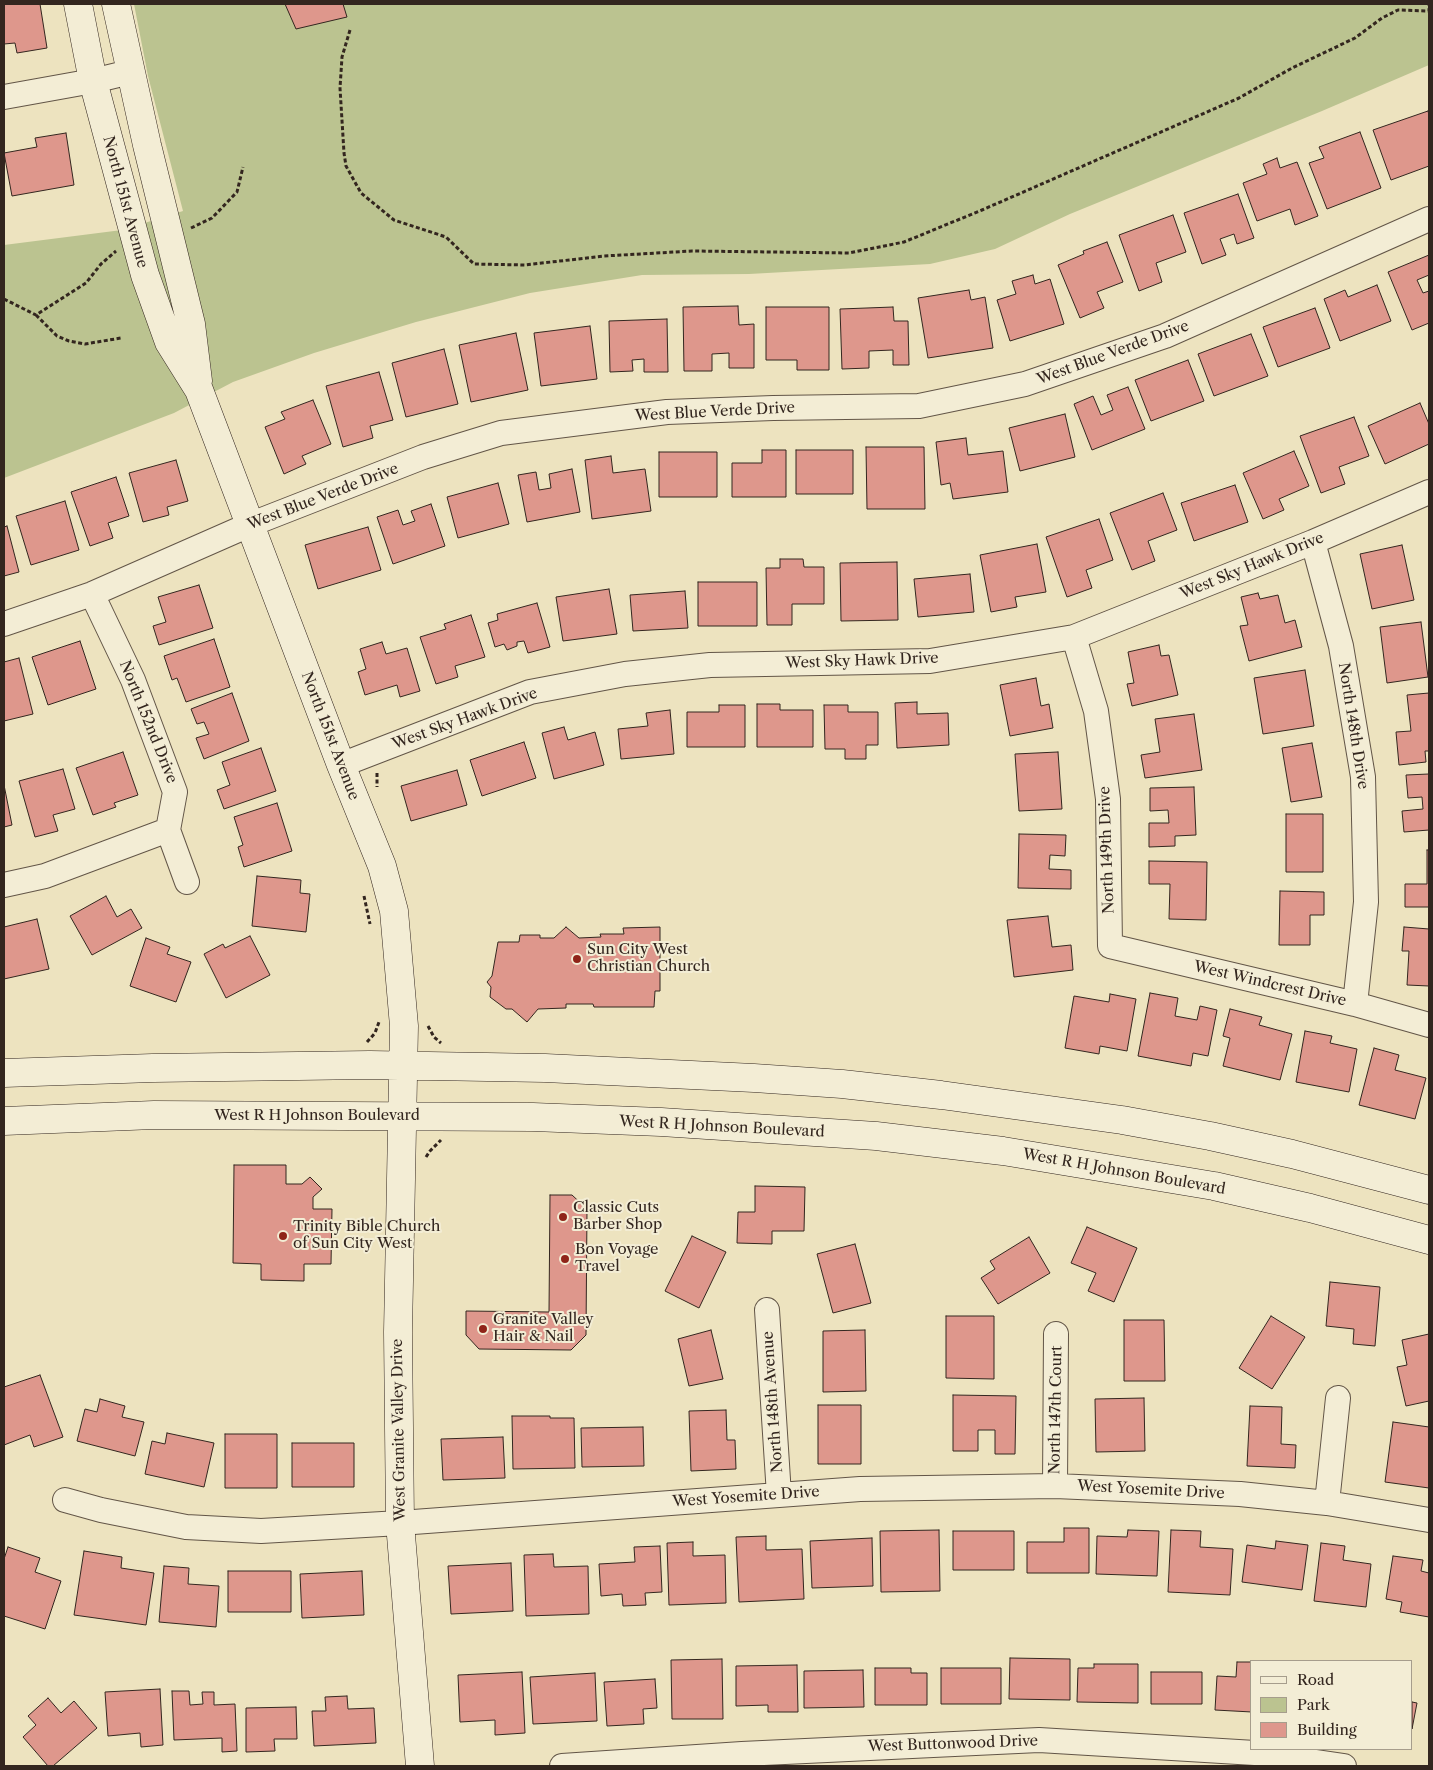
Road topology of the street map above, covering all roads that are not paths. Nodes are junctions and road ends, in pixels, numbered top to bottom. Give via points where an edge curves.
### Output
1 (78, 4) edge
2 (116, 4) edge
3 (130, 72) junction
4 (93, 81) junction
5 (4, 97) edge
6 (1429, 219) edge
7 (199, 390) junction
8 (1429, 492) edge
9 (249, 526) junction
10 (1313, 542) junction
11 (92, 594) junction
12 (4, 624) edge
13 (1074, 637) junction
14 (341, 766) junction
15 (168, 830) junction
16 (186, 882) dead end
17 (4, 885) edge
18 (1110, 946) joint
19 (1355, 1004) junction
20 (1429, 1025) edge
21 (403, 1066) junction
22 (4, 1073) edge
23 (402, 1104) junction
24 (4, 1121) edge
25 (1429, 1190) edge
26 (1429, 1240) edge
27 (767, 1310) dead end
28 (1056, 1334) dead end
29 (1338, 1398) dead end
30 (1055, 1486) junction
31 (779, 1495) junction
32 (65, 1500) dead end
33 (1327, 1503) junction
34 (1429, 1520) edge
35 (400, 1523) junction
36 (420, 1766) edge
37 (562, 1766) edge
38 (1344, 1766) edge

1 - 4 main road, North 151st Avenue
2 - 3 main road, North 151st Avenue
3 - 4 street
3 - 7 main road, North 151st Avenue via 191,324
4 - 5 street
4 - 7 main road, North 151st Avenue via 145,274 169,342
6 - 9 street, West Blue Verde Drive via 1165,336 1025,384 919,406 667,412 501,433 423,458
7 - 9 main road, North 151st Avenue
8 - 10 street, West Sky Hawk Drive
9 - 11 street, West Blue Verde Drive
9 - 14 main road, North 151st Avenue
10 - 13 street, West Sky Hawk Drive
10 - 19 street, North 148th Drive via 1341,646 1363,777 1366,902
11 - 12 street, West Blue Verde Drive
11 - 15 street, North 152nd Drive via 133,680 176,792
13 - 14 street, West Sky Hawk Drive via 930,661 710,666 625,674 530,692
13 - 18 street, North 149th Drive via 1096,711 1108,800
14 - 21 main road, North 151st Avenue via 382,866 394,911 404,1026
15 - 16 street
15 - 17 street via 45,876
18 - 19 street, West Windcrest Drive
19 - 20 street, West Windcrest Drive
21 - 22 main road
21 - 23 main road, North 151st Avenue
21 - 25 main road via 544,1068 754,1078 941,1095 1122,1120 1210,1136
23 - 24 main road, West R H Johnson Boulevard
23 - 26 main road, West R H Johnson Boulevard via 533,1117 876,1136 1003,1151 1214,1186
23 - 35 main road, West Granite Valley Drive via 398,1332
27 - 31 street, North 148th Avenue
28 - 30 street, North 147th Court
29 - 33 street
30 - 31 street, West Yosemite Drive via 860,1489
30 - 33 street, West Yosemite Drive via 1240,1494
31 - 35 street, West Yosemite Drive
32 - 35 street, West Yosemite Drive via 186,1527 261,1531
33 - 34 street, West Yosemite Drive
35 - 36 main road, West Granite Valley Drive
37 - 38 street, West Buttonwood Drive via 1039,1740 1255,1753

